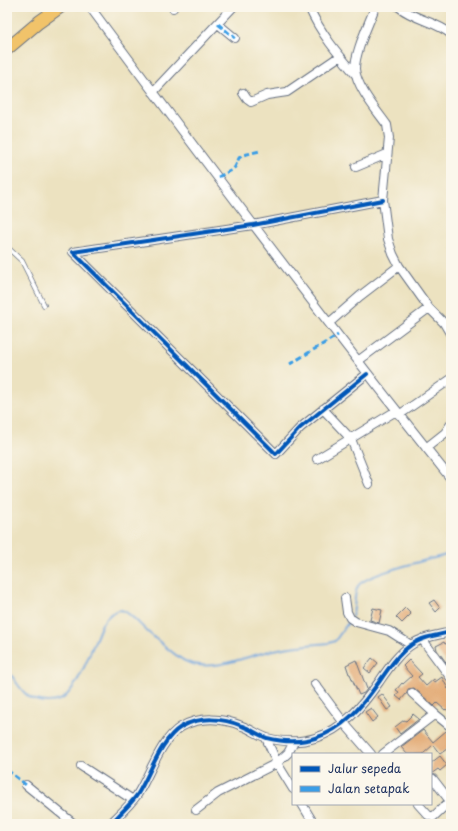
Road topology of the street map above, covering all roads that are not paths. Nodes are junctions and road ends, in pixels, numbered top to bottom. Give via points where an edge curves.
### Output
1 (60, 7) edge
2 (90, 7) edge
3 (233, 7) edge
4 (309, 7) edge
5 (375, 7) edge
6 (399, 7) edge
7 (218, 24) junction
8 (451, 34) edge
9 (235, 38) dead end
10 (8, 47) edge
11 (340, 56) junction
12 (356, 75) junction
13 (153, 92) junction
14 (243, 93) dead end
15 (387, 154) junction
16 (356, 167) dead end
17 (383, 200) junction
18 (253, 225) junction
19 (7, 247) edge
20 (399, 266) junction
21 (44, 304) dead end
22 (429, 308) junction
23 (329, 323) junction
24 (451, 335) edge
25 (358, 360) junction
26 (368, 374) junction
27 (451, 379) edge
28 (323, 409) junction
29 (398, 413) junction
30 (451, 424) edge
31 (351, 439) junction
32 (426, 448) junction
33 (317, 459) dead end
34 (451, 479) edge
35 (369, 484) dead end
36 (345, 598) dead end
37 (451, 632) edge
38 (422, 639) junction
39 (411, 645) junction
40 (451, 678) edge
41 (315, 684) dead end
42 (412, 694) dead end
43 (435, 714) junction
44 (344, 723) junction
45 (451, 727) edge
46 (266, 738) junction
47 (294, 742) junction
48 (370, 753) edge
49 (384, 753) edge
50 (277, 763) junction
51 (81, 766) dead end
52 (433, 779) dead end
53 (26, 785) dead end
54 (292, 787) edge
55 (133, 800) junction
56 (451, 801) edge
57 (303, 805) edge
58 (419, 805) edge
59 (196, 810) dead end
60 (74, 824) edge
61 (110, 824) edge
62 (314, 824) edge

1 - 10 main road
2 - 13 street
3 - 7 street
4 - 11 street
5 - 12 street via 356,63
6 - 8 street
7 - 9 street
7 - 13 street
11 - 12 street
11 - 14 street via 286,93 267,95 254,102 248,101
12 - 15 street via 387,125
13 - 18 street
15 - 16 street
15 - 17 street
17 - 18 street
17 - 20 street via 388,239
18 - 23 street
18 - 28 street via 73,252 276,454 300,428
19 - 21 lane via 22,262
20 - 22 street
20 - 23 street
22 - 24 street via 444,323
22 - 25 street
23 - 25 street
25 - 26 street
26 - 28 street
26 - 29 street
27 - 29 street
28 - 31 street
29 - 31 street
29 - 32 street
30 - 32 street via 445,433
31 - 33 street
31 - 35 street
32 - 34 street
36 - 39 street via 350,618 389,631
37 - 38 street
38 - 39 street
38 - 40 street
39 - 44 street
41 - 44 street
42 - 43 street
43 - 45 street
43 - 49 street
44 - 47 street via 326,734
44 - 48 street
46 - 47 street
46 - 50 street
46 - 55 street via 242,726 213,718 182,726 172,733
47 - 50 street via 288,753
50 - 54 street
50 - 59 street via 218,793
51 - 55 street
52 - 56 street
53 - 60 street
55 - 61 street
56 - 58 street via 433,817
57 - 62 street

